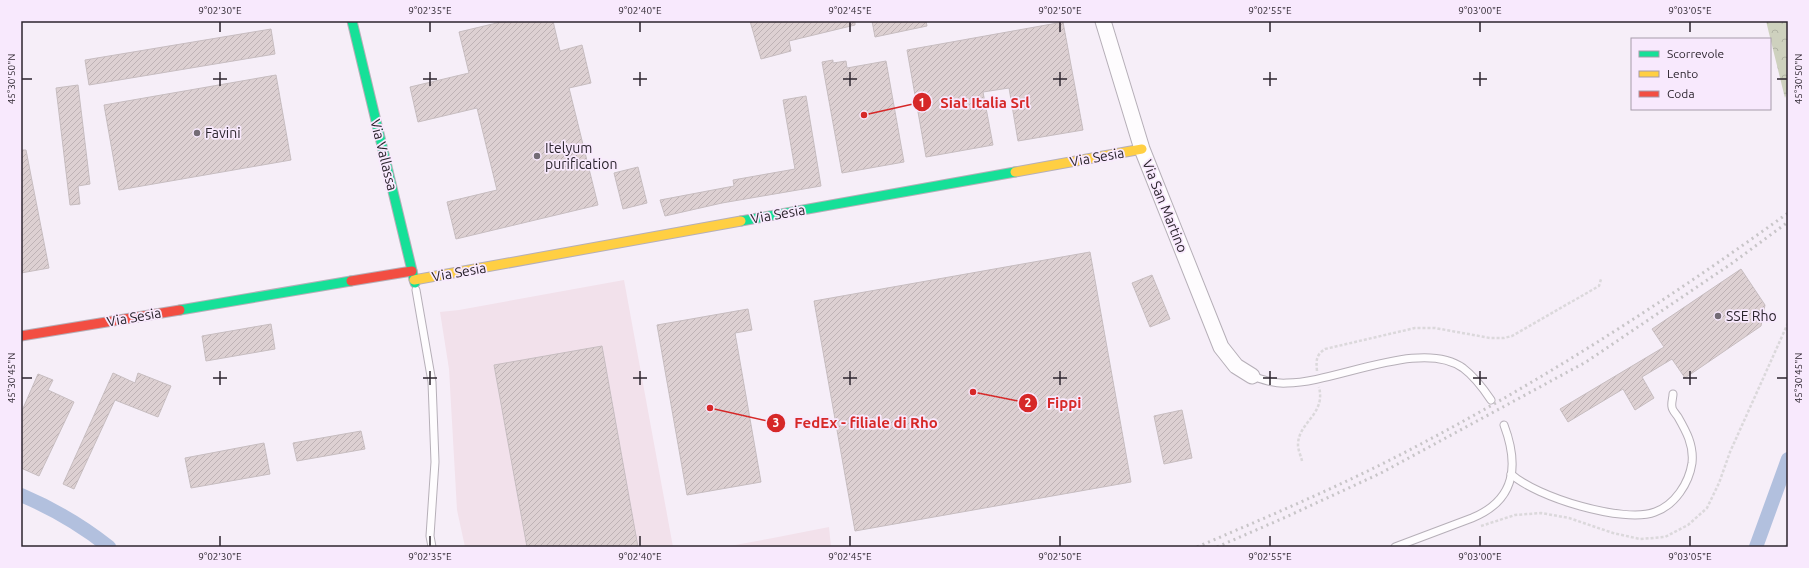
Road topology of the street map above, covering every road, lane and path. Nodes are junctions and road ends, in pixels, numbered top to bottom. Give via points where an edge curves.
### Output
1 (352, 21) edge
2 (1103, 21) edge
3 (1142, 149) junction
4 (413, 275) junction
5 (416, 290) joint
6 (1788, 323) edge
7 (21, 336) edge
8 (1252, 376) joint
9 (1673, 394) dead end
10 (1491, 400) dead end
11 (1504, 425) dead end
12 (1511, 474) junction
13 (1479, 526) dead end
14 (1788, 542) edge
15 (432, 547) edge
16 (1395, 547) edge
17 (1786, 547) edge

1 - 4 street, Via Vallassa
2 - 3 street, Via San Martino
3 - 4 street, Via Sesia
3 - 8 street, Via San Martino via 1222,347 1236,366
4 - 5 street, Via Vallassa
4 - 7 street, Via Sesia
5 - 15 lane via 432,382 435,462 430,536
6 - 13 path via 1707,508 1688,525 1666,537 1640,539 1569,518 1541,513 1515,515
8 - 10 lane via 1272,382 1305,382 1404,359 1426,358 1446,361 1462,368 1480,383
9 - 12 lane via 1672,408 1688,435 1692,447 1692,462 1683,488 1676,498 1656,512 1635,516 1561,501 1518,481
11 - 12 lane via 1511,444
12 - 16 lane via 1510,482 1501,497 1484,513
14 - 17 path

